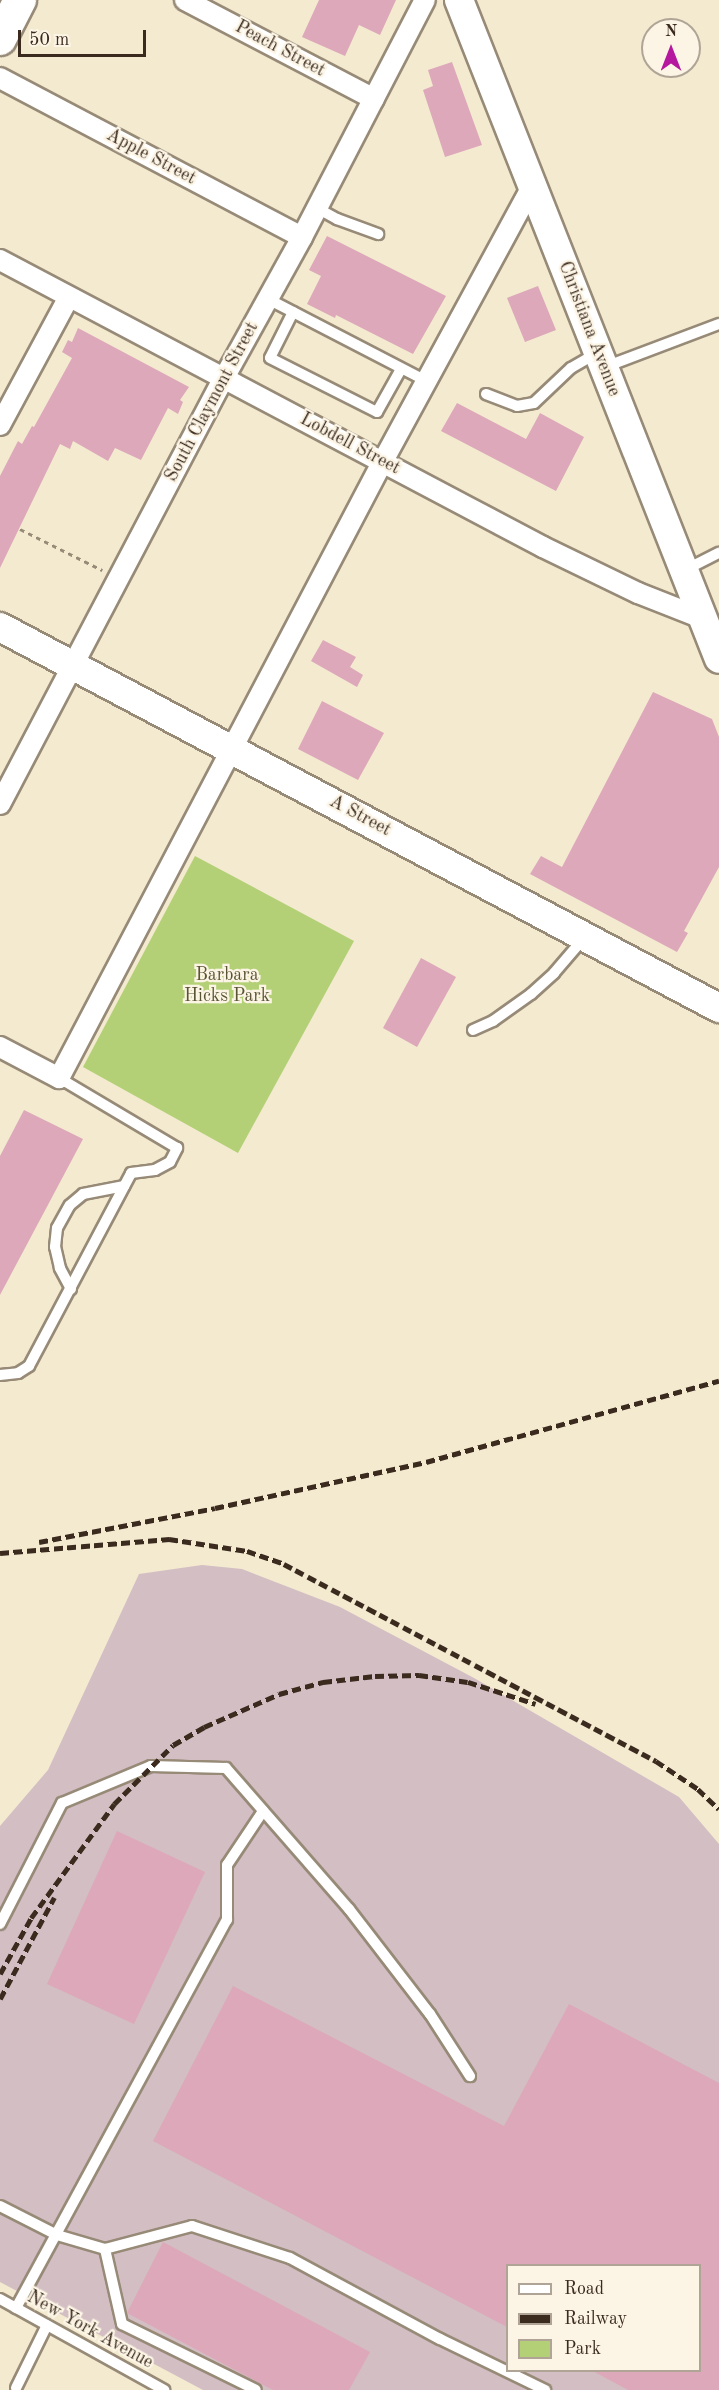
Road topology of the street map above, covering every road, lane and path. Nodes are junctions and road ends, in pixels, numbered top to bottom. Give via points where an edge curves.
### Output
1 (20, 0) edge
2 (186, 0) edge
3 (425, 0) edge
4 (459, 0) edge
5 (0, 39) edge
6 (0, 78) edge
7 (374, 99) junction
8 (532, 185) junction
9 (317, 208) junction
10 (378, 234) dead end
11 (302, 237) junction
12 (0, 260) edge
13 (69, 297) junction
14 (268, 298) junction
15 (293, 312) junction
16 (719, 324) edge
17 (601, 360) junction
18 (401, 369) junction
19 (224, 378) junction
20 (426, 381) junction
21 (486, 394) dead end
22 (0, 425) edge
23 (383, 461) junction
24 (20, 529) dead end
25 (719, 553) edge
26 (102, 570) dead end
27 (684, 570) junction
28 (704, 619) junction
29 (0, 627) edge
30 (719, 658) edge
31 (73, 665) junction
32 (232, 749) junction
33 (0, 804) edge
34 (585, 936) junction
35 (719, 1008) edge
36 (473, 1030) dead end
37 (0, 1047) edge
38 (59, 1078) junction
39 (124, 1186) junction
40 (71, 1289) junction
41 (0, 1375) edge
42 (263, 1811) junction
43 (0, 1924) edge
44 (470, 2076) dead end
45 (0, 2206) edge
46 (57, 2235) junction
47 (105, 2249) junction
48 (0, 2299) edge
49 (16, 2308) junction
50 (47, 2325) junction
51 (506, 2371) edge
52 (508, 2372) edge
53 (18, 2389) edge
54 (164, 2390) edge
55 (256, 2390) edge
56 (545, 2390) edge

1 - 5 main road
2 - 7 street, Peach Street
3 - 7 street, South Claymont Street
4 - 8 street, Christiana Avenue
6 - 11 street, Apple Street
7 - 9 street, South Claymont Street
8 - 17 street, Christiana Avenue
8 - 20 street
9 - 10 lane
9 - 11 street, South Claymont Street
11 - 14 street, South Claymont Street
12 - 13 street, Lobdell Street
13 - 19 street, Lobdell Street
13 - 22 street
14 - 15 lane
14 - 19 street, South Claymont Street
15 - 18 lane
15 - 18 lane via 270,358 377,412
16 - 17 lane
17 - 21 lane via 571,368 534,403 517,406
17 - 27 street, Christiana Avenue
18 - 20 lane
19 - 23 street, Lobdell Street
19 - 31 street, South Claymont Street
20 - 23 street
23 - 28 street, Lobdell Street via 589,570
23 - 32 street
24 - 26 path
25 - 27 lane
27 - 28 street, Christiana Avenue
28 - 30 street, Christiana Avenue
29 - 31 street, A Street
31 - 32 street, A Street
31 - 33 street, South Claymont Street
32 - 34 street, A Street
32 - 38 street
34 - 35 street, A Street
34 - 36 lane via 531,994
37 - 38 street
38 - 39 lane via 177,1148 170,1162 155,1170 131,1173
39 - 40 lane
39 - 40 lane via 83,1194 70,1205 57,1228 55,1247
40 - 41 lane via 29,1366 18,1373
42 - 43 lane via 226,1768 151,1766 62,1803
42 - 44 lane via 349,1909 430,2014
42 - 46 lane via 227,1865 227,1920
45 - 46 lane
46 - 47 lane
46 - 49 lane
47 - 51 lane via 192,2226 290,2258
47 - 55 lane via 122,2324
48 - 49 lane, New York Avenue
49 - 50 lane, New York Avenue
50 - 53 lane
50 - 54 lane, New York Avenue
52 - 56 lane

